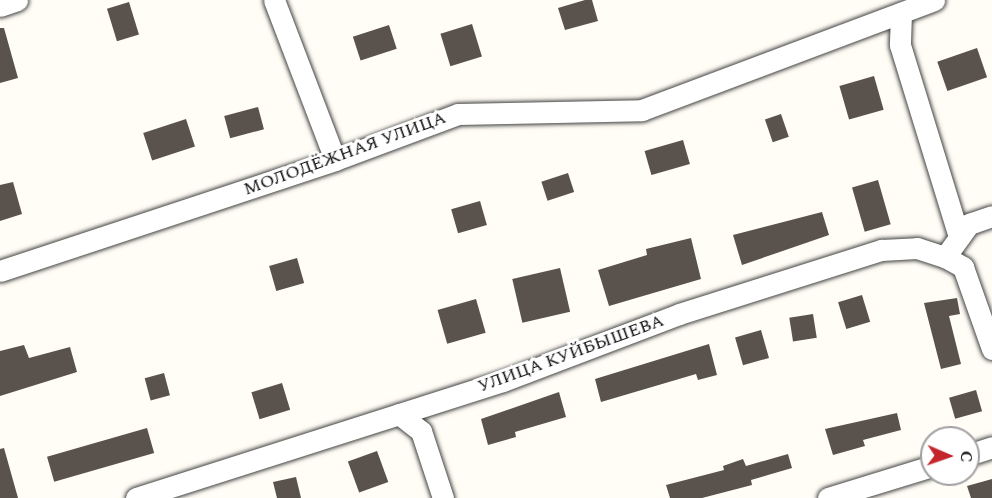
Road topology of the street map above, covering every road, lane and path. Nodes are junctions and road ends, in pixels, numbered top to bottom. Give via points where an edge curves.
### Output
1 (17, 0) edge
2 (274, 0) edge
3 (934, 0) edge
4 (0, 6) edge
5 (901, 14) junction
6 (335, 160) junction
7 (992, 216) edge
8 (959, 237) junction
9 (945, 257) junction
10 (0, 271) edge
11 (992, 348) edge
12 (399, 414) junction
13 (920, 470) edge
14 (136, 498) edge
15 (443, 498) edge
16 (828, 498) edge

1 - 4 street
2 - 6 street
3 - 5 street, МОЛОДЁЖНАЯ УЛИЦА
5 - 6 street, МОЛОДЁЖНАЯ УЛИЦА via 642,110 458,114
5 - 8 street via 900,45
6 - 10 street, МОЛОДЁЖНАЯ УЛИЦА
7 - 8 street via 969,224
8 - 9 street
9 - 11 street via 963,267
9 - 12 street, УЛИЦА КУЙБЫШЕВА via 917,248 881,250 678,314 503,381
12 - 14 street, УЛИЦА КУЙБЫШЕВА
12 - 15 street via 421,431
13 - 16 street

